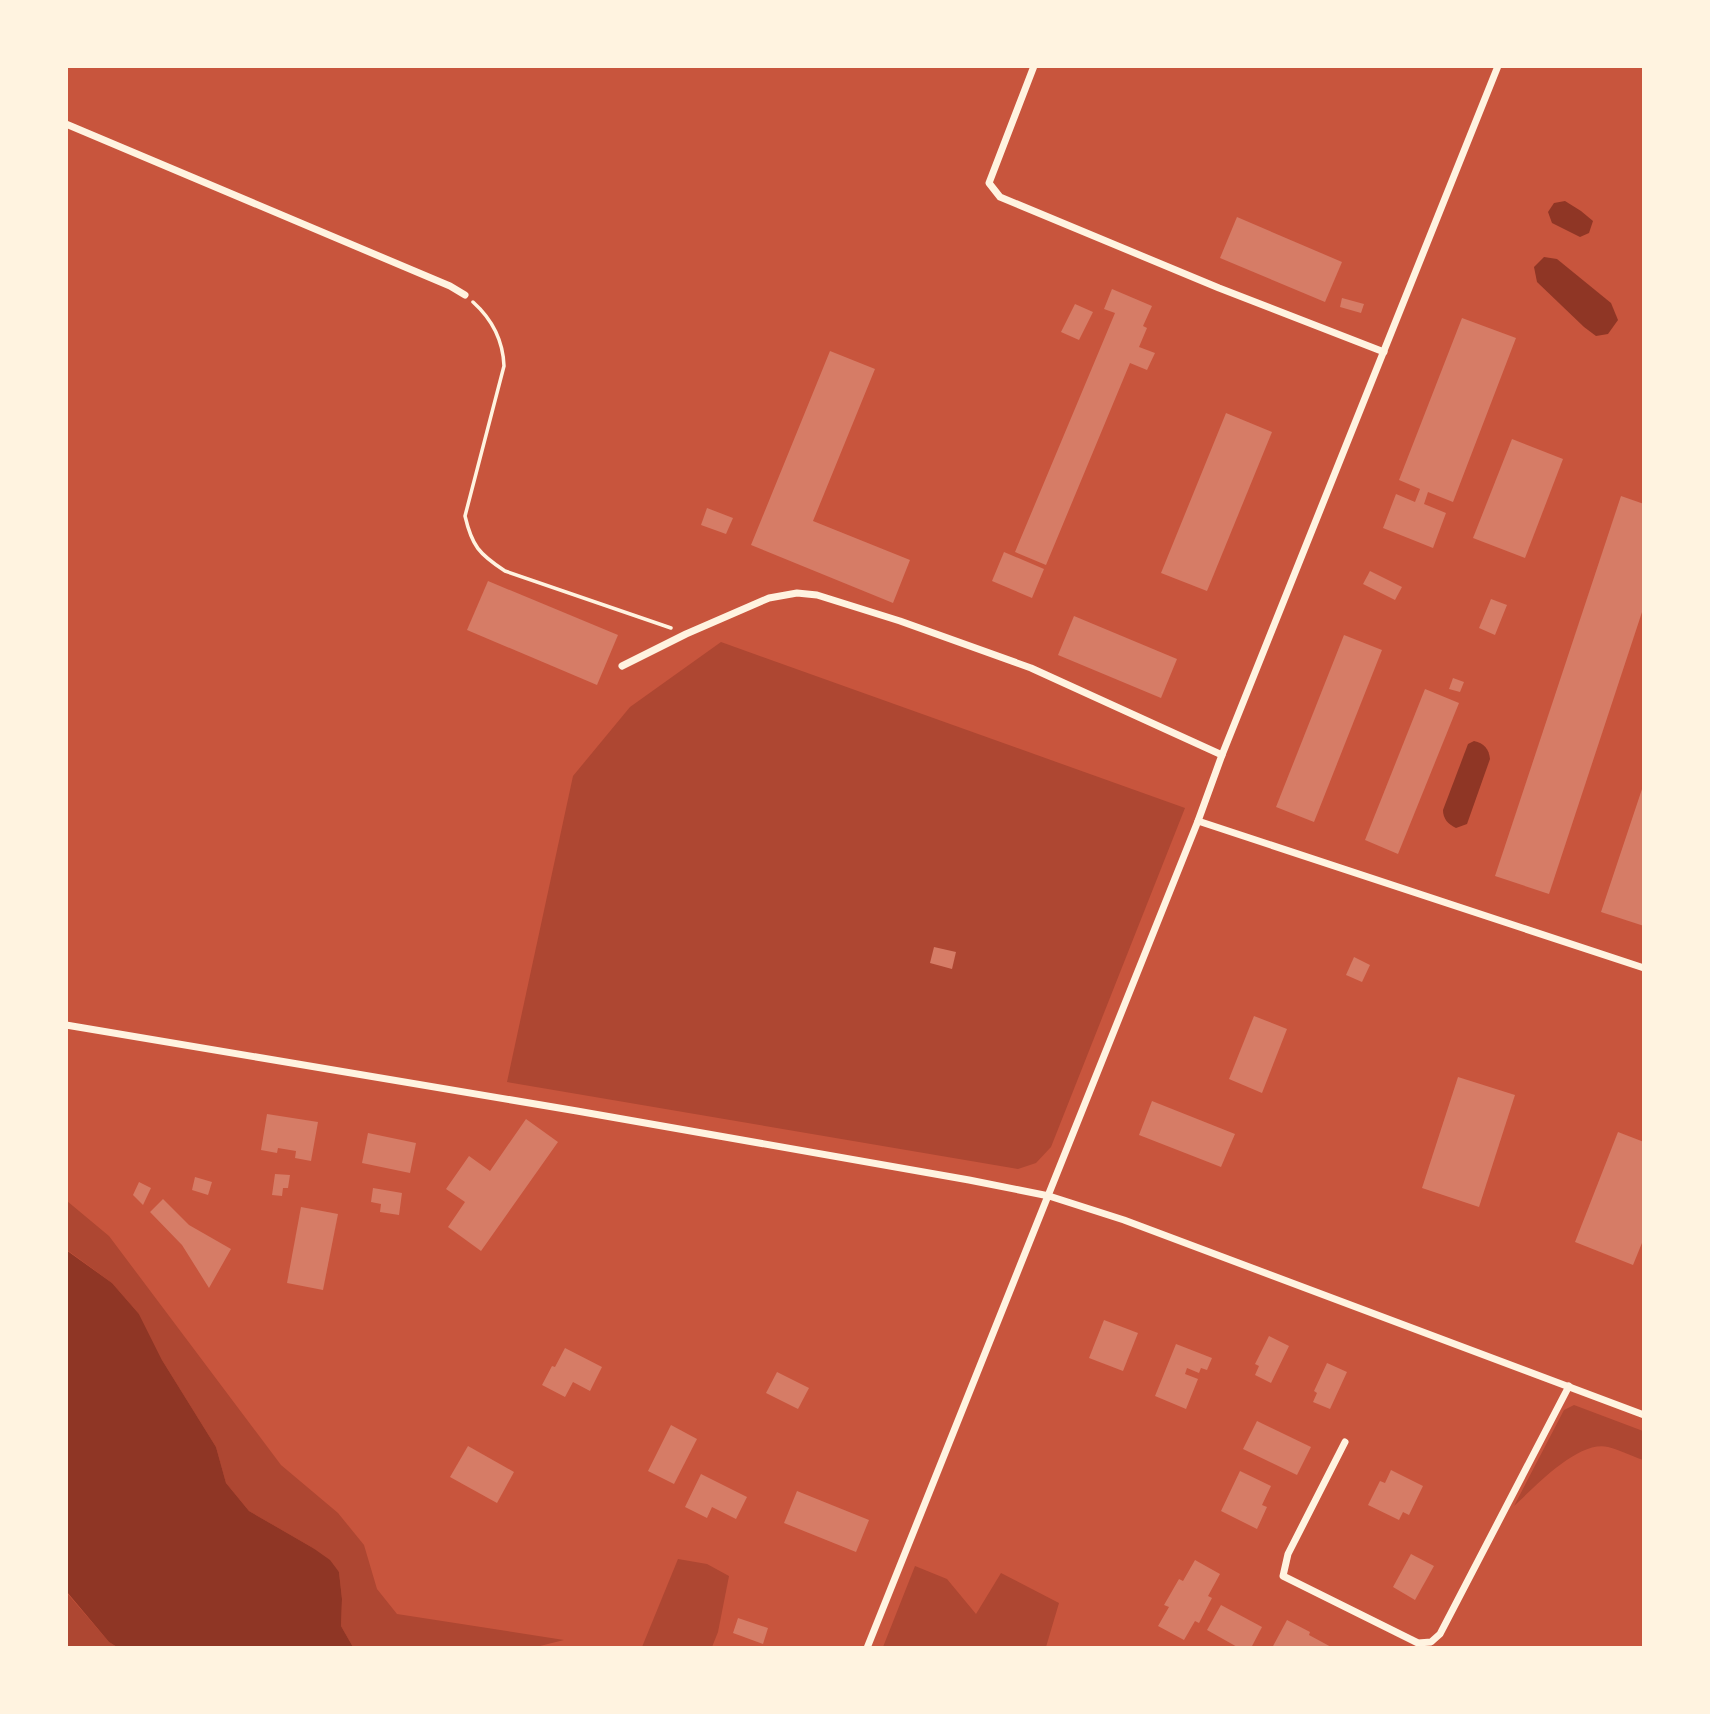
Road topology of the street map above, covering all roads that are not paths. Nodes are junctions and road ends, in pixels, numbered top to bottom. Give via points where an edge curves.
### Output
1 (1034, 66) edge
2 (1498, 66) edge
3 (66, 124) edge
4 (465, 295) road end
5 (1384, 352) junction
6 (622, 666) dead end
7 (1222, 755) junction
8 (1198, 821) junction
9 (1643, 968) edge
10 (66, 1026) edge
11 (1049, 1196) junction
12 (1569, 1386) junction
13 (1643, 1415) edge
14 (1345, 1442) dead end
15 (867, 1647) edge

1 - 5 street via 989,183 1000,197
2 - 5 street
3 - 4 street
5 - 7 street
6 - 7 street via 769,598 817,595 1031,667
7 - 8 street
8 - 9 street
8 - 11 street
10 - 11 street
11 - 12 street
11 - 15 street
12 - 13 street
12 - 14 street via 1440,1634 1431,1642 1418,1643 1283,1576 1288,1554

